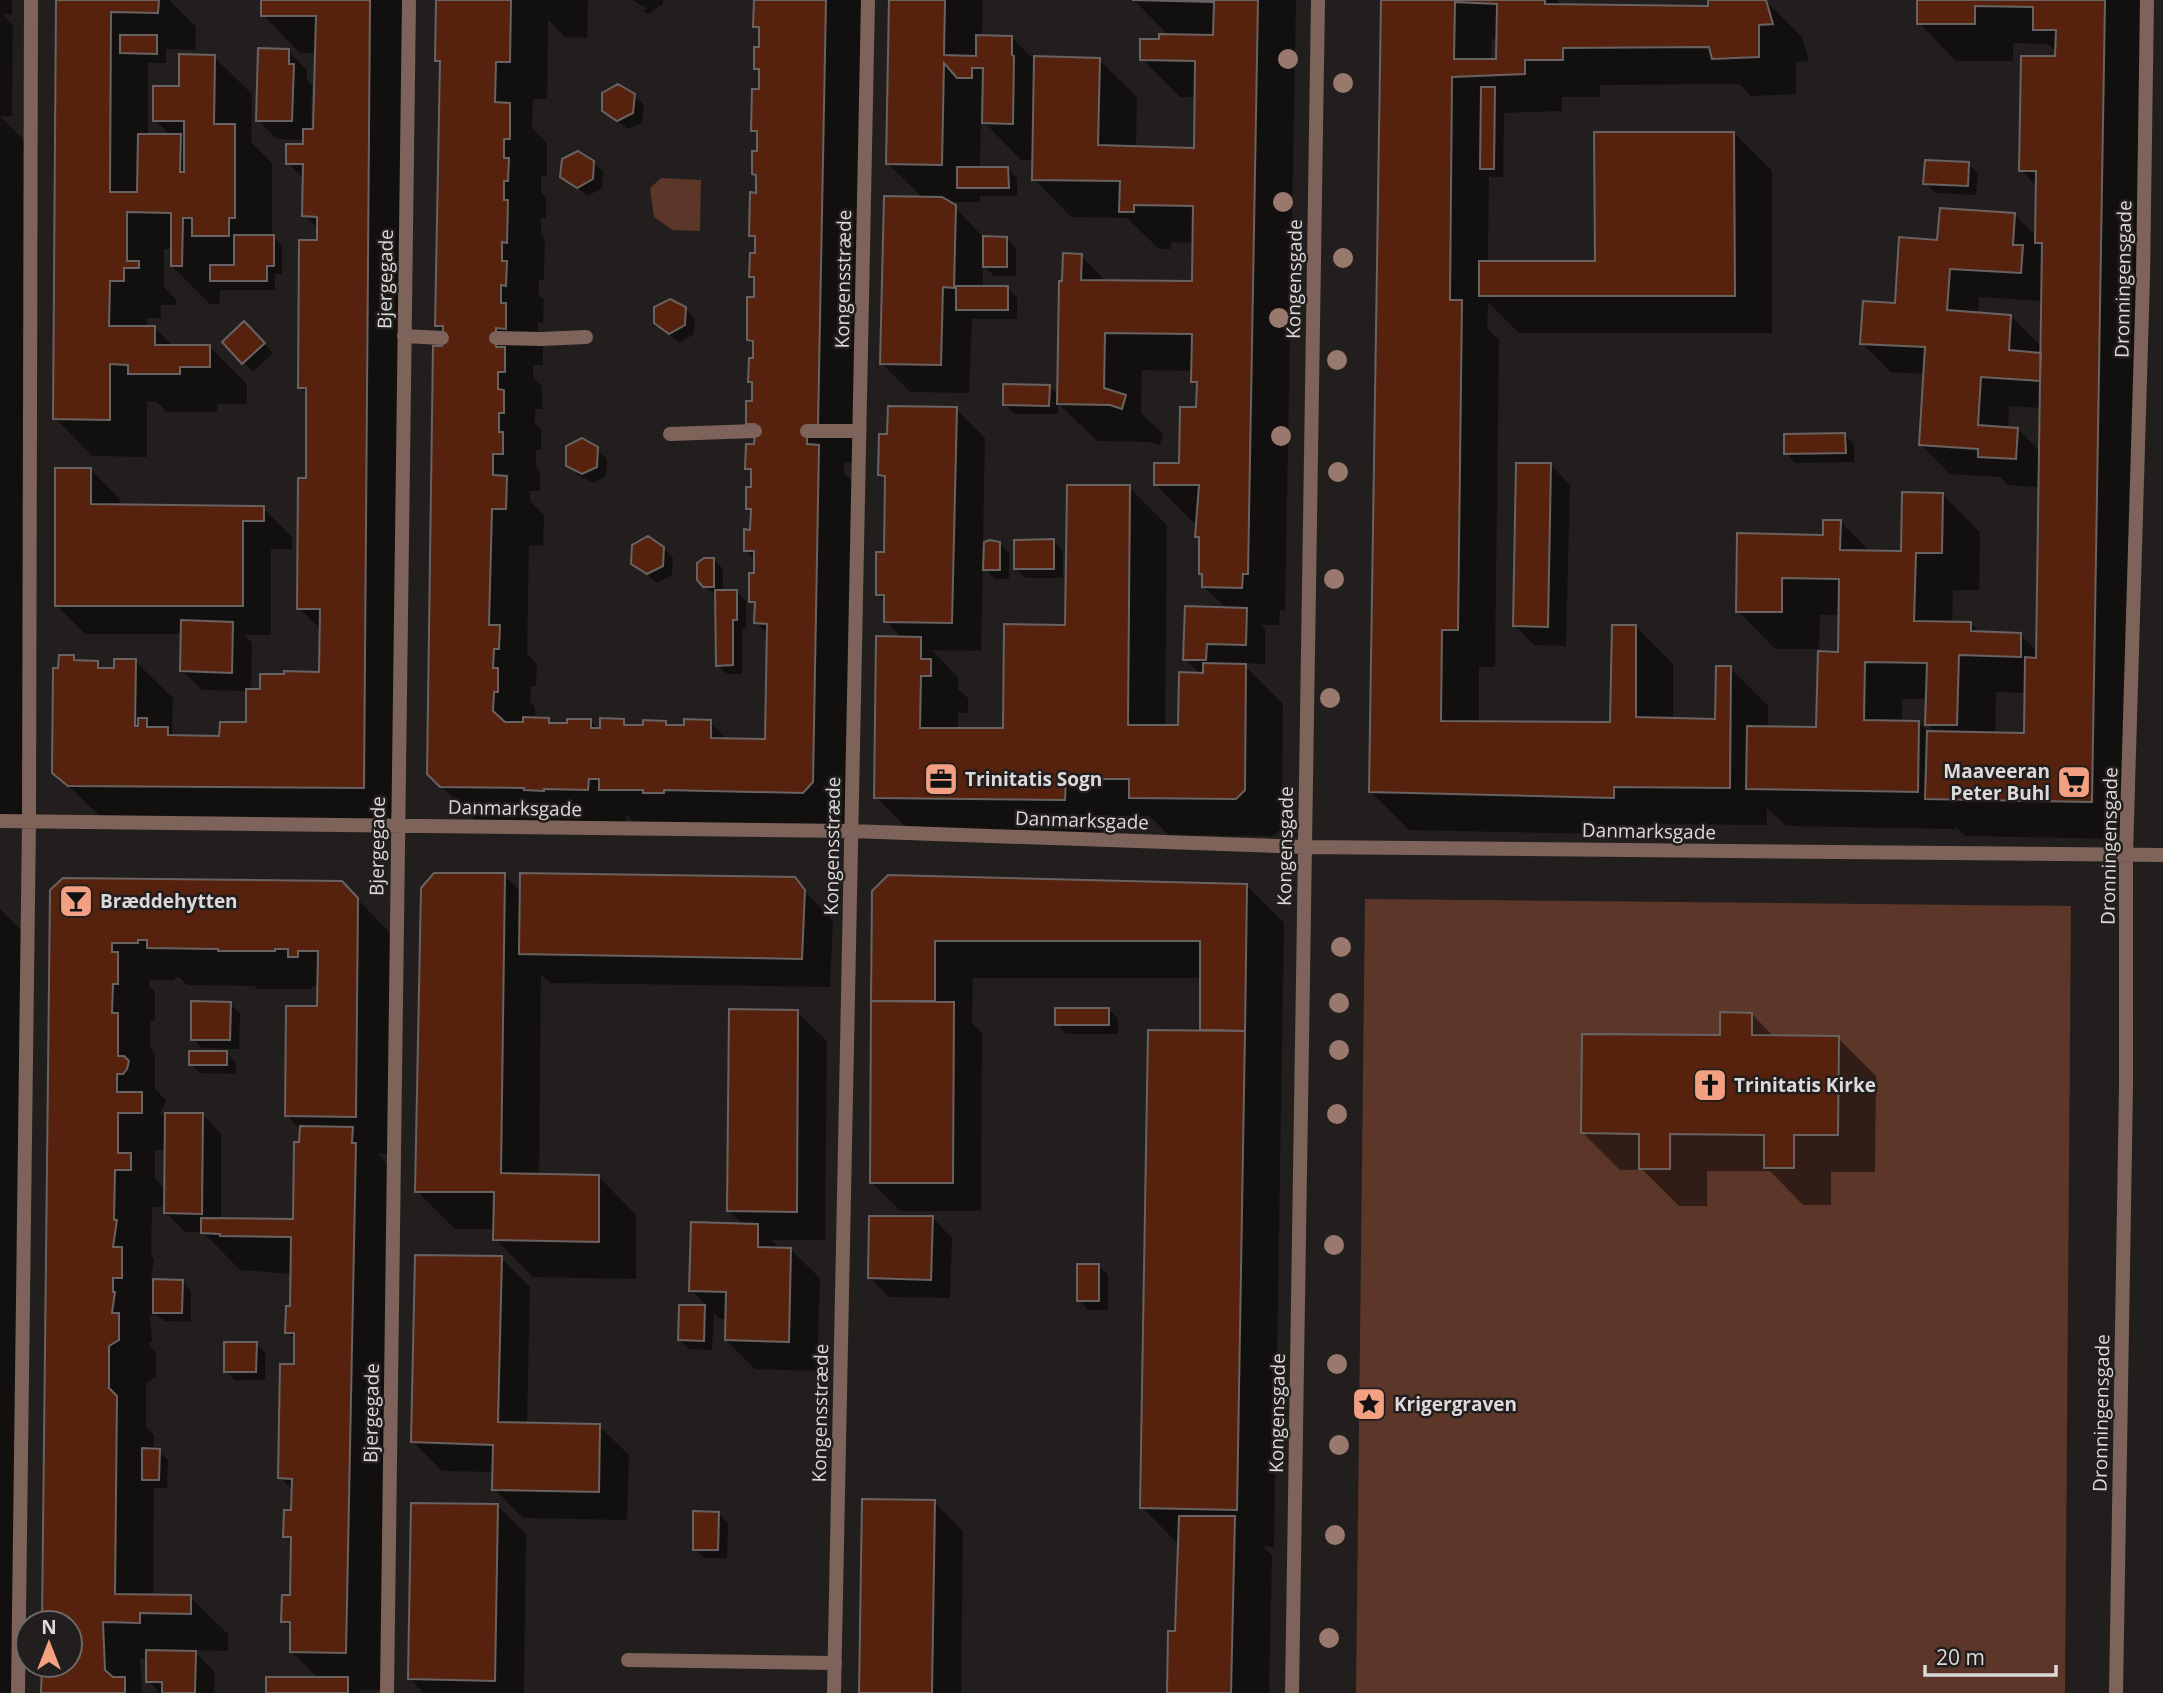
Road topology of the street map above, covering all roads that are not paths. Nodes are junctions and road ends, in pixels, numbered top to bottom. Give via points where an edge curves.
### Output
1 (31, 0) edge
2 (409, 0) edge
3 (868, 0) edge
4 (1318, 0) edge
5 (2147, 0) edge
6 (404, 336) junction
7 (586, 337) dead end
8 (442, 338) dead end
9 (496, 338) dead end
10 (755, 431) dead end
11 (807, 431) dead end
12 (859, 431) junction
13 (670, 433) dead end
14 (0, 821) edge
15 (29, 822) junction
16 (397, 826) junction
17 (851, 831) junction
18 (1304, 847) junction
19 (2126, 855) junction
20 (2163, 855) edge
21 (628, 1660) dead end
22 (835, 1663) junction
23 (18, 1693) edge
24 (387, 1693) edge
25 (834, 1693) edge
26 (1292, 1693) edge
27 (2116, 1693) edge

1 - 15 street
2 - 6 street, Bjergegade
3 - 12 street, Kongensstræde
4 - 18 street, Kongensgade
5 - 19 street, Dronningensgade
6 - 8 street
6 - 16 street, Bjergegade
7 - 9 street
10 - 13 street
11 - 12 street
12 - 17 street, Kongensstræde
14 - 15 street, Danmarksgade
15 - 16 street, Danmarksgade
15 - 23 street
16 - 17 street, Danmarksgade
16 - 24 street, Bjergegade
17 - 18 street, Danmarksgade
17 - 22 street, Kongensstræde
18 - 19 street, Danmarksgade
18 - 26 street, Kongensgade
19 - 20 street, Danmarksgade
19 - 27 street, Dronningensgade
21 - 22 street
22 - 25 street, Kongensstræde

